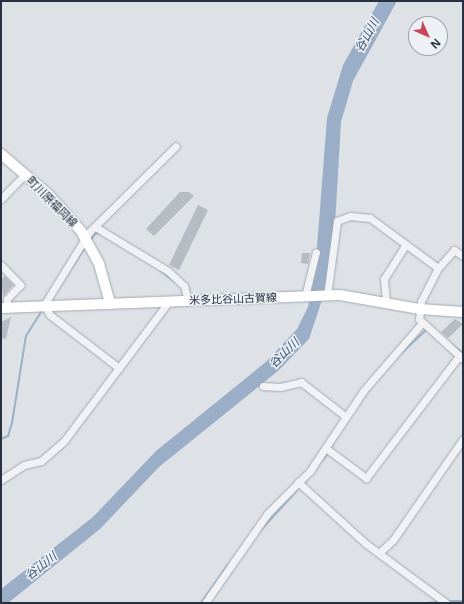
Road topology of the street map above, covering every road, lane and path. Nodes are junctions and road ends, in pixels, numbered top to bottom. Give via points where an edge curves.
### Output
1 (176, 146) dead end
2 (1, 154) edge
3 (25, 174) junction
4 (1, 199) edge
5 (97, 228) junction
6 (86, 240) junction
7 (406, 244) junction
8 (316, 252) dead end
9 (463, 256) edge
10 (1, 265) edge
11 (438, 268) junction
12 (305, 296) junction
13 (326, 296) junction
14 (188, 300) junction
15 (170, 301) junction
16 (386, 302) junction
17 (110, 303) junction
18 (44, 305) junction
19 (3, 308) edge
20 (419, 310) junction
21 (463, 312) edge
22 (422, 323) junction
23 (461, 357) edge
24 (119, 368) junction
25 (263, 386) dead end
26 (345, 416) junction
27 (463, 439) edge
28 (327, 448) junction
29 (1, 480) edge
30 (298, 482) junction
31 (380, 552) junction
32 (434, 601) edge
33 (205, 603) edge
34 (446, 603) edge

1 - 5 street
2 - 3 main road, 町川原福岡線
3 - 4 street
3 - 6 main road, 町川原福岡線 via 69,216
5 - 6 street via 89,232
5 - 14 street via 168,271 184,286
6 - 17 main road, 町川原福岡線 via 99,264
6 - 18 street
7 - 11 street
7 - 13 street via 370,218 350,216 337,221
7 - 16 street via 384,279
8 - 12 street
9 - 11 street via 454,250
10 - 19 street via 20,286 7,299
11 - 20 street
12 - 13 main road, 米多比谷山古賀線
12 - 14 main road, 米多比谷山古賀線
13 - 16 main road, 米多比谷山古賀線
14 - 15 main road, 米多比谷山古賀線
15 - 17 main road, 米多比谷山古賀線
15 - 24 street
16 - 20 main road, 米多比谷山古賀線
17 - 18 main road, 米多比谷山古賀線
18 - 19 main road, 米多比谷山古賀線
18 - 24 street via 50,315
20 - 21 main road, 米多比谷山古賀線
20 - 22 street
22 - 23 street
22 - 26 street
23 - 28 street via 366,478
24 - 29 street via 64,440 41,461 28,463
25 - 26 street via 280,387 301,382
26 - 28 street
27 - 31 street via 393,540
28 - 30 street
30 - 31 street
30 - 33 street via 267,514
31 - 32 street
32 - 34 street

